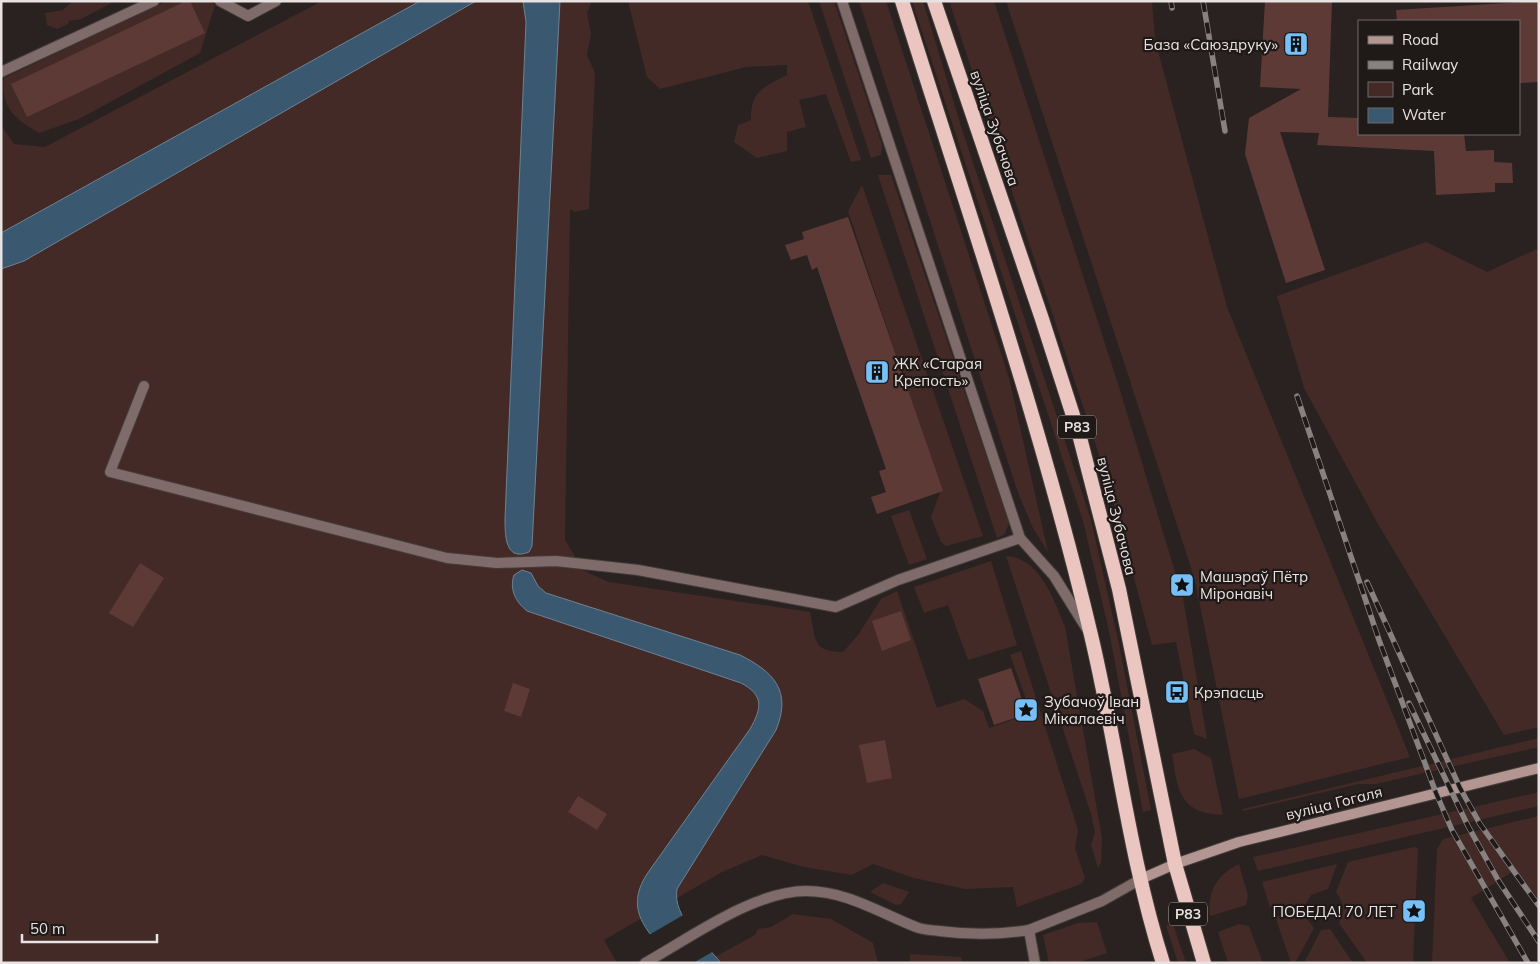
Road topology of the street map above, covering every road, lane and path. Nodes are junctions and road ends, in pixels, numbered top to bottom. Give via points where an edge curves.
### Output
1 (154, 1) edge
2 (220, 1) edge
3 (276, 1) edge
4 (842, 1) edge
5 (902, 1) edge
6 (934, 1) edge
7 (1, 72) edge
8 (144, 386) dead end
9 (1020, 538) junction
10 (1091, 636) junction
11 (1539, 768) edge
12 (1175, 864) junction
13 (1140, 879) junction
14 (1029, 930) junction
15 (645, 963) edge
16 (1035, 963) edge
17 (1163, 963) edge
18 (1204, 963) edge

1 - 7 street
2 - 3 street via 248,16
4 - 9 street
5 - 10 highway, Р83 via 1011,340
6 - 12 highway, вуліца Зубачова / Р83 via 1079,434 1119,589
8 - 9 street via 110,472 447,558 497,563 556,561 638,570 836,607 898,580
9 - 10 street via 1054,576
10 - 13 highway, Р83
11 - 12 main road, вуліца Гогаля via 1239,842
12 - 13 main road, вуліца Гогаля
12 - 18 highway, вуліца Зубачова / Р83
13 - 14 street via 1102,900
13 - 17 highway, Р83
14 - 15 street via 996,936 918,928 848,897 806,891 748,905
14 - 16 street

